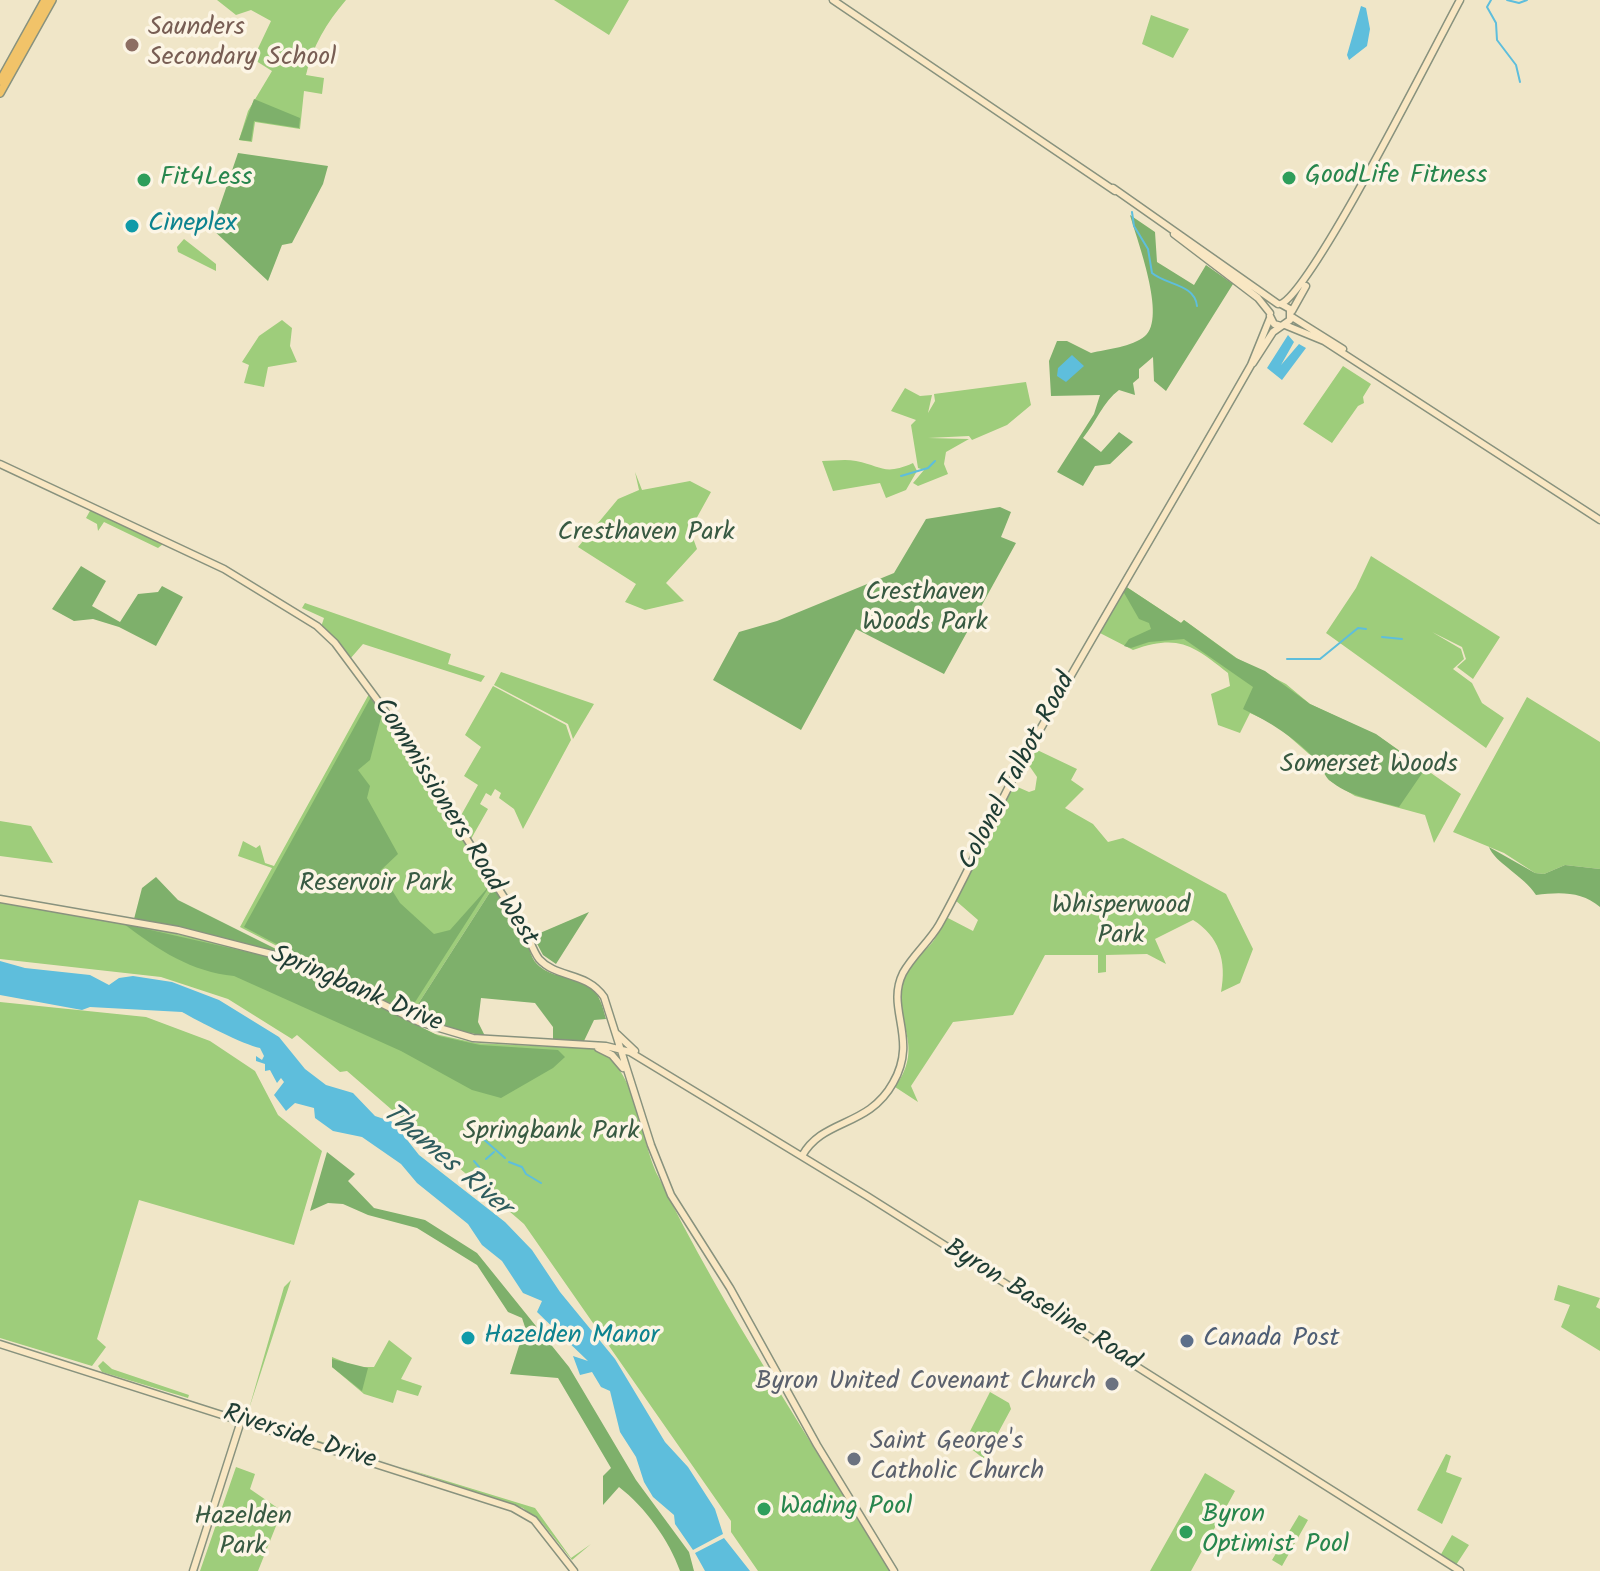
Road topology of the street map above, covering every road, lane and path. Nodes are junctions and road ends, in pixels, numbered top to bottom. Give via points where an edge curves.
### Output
1 (45, 0) edge
2 (52, 0) edge
3 (833, 0) edge
4 (1460, 0) edge
5 (0, 81) edge
6 (0, 93) edge
7 (1172, 231) junction
8 (1328, 242) junction
9 (1279, 304) junction
10 (1270, 316) junction
11 (1292, 316) junction
12 (1283, 326) junction
13 (1251, 365) junction
14 (1378, 375) junction
15 (0, 464) edge
16 (1600, 520) edge
17 (0, 899) edge
18 (615, 1031) junction
19 (582, 1045) junction
20 (606, 1046) junction
21 (620, 1048) junction
22 (648, 1060) junction
23 (624, 1062) junction
24 (632, 1090) junction
25 (802, 1156) junction
26 (0, 1344) edge
27 (241, 1421) junction
28 (193, 1571) edge
29 (574, 1571) edge
30 (894, 1571) edge
31 (1460, 1571) edge

1 - 5 main road
2 - 6 main road
3 - 7 main road
4 - 8 main road
7 - 9 main road
7 - 10 main road via 1258,298
8 - 9 main road via 1294,295
8 - 11 main road
9 - 10 main road, Colonel Talbot Road
9 - 11 main road via 1288,306
10 - 12 main road
10 - 13 main road, Colonel Talbot Road
11 - 12 main road, Colonel Talbot Road
11 - 14 main road
12 - 13 main road, Colonel Talbot Road
12 - 14 main road via 1309,333
13 - 25 main road, Colonel Talbot Road via 1021,762 939,924 904,972 897,1006 906,1048 896,1080 867,1114 822,1133
14 - 16 main road
15 - 18 main road, Commissioners Road West via 224,569 317,626 381,705 540,959 600,991
17 - 19 main road, Springbank Drive via 178,930 291,959 419,1022 461,1035
18 - 20 main road
18 - 21 main road, Commissioners Road West
18 - 22 main road
19 - 20 main road, Springbank Drive
19 - 24 main road via 612,1055
20 - 21 main road, Springbank Drive
21 - 22 main road, Byron Baseline Road
21 - 23 main road, Commissioners Road West
22 - 23 main road via 631,1055
22 - 25 main road, Byron Baseline Road
23 - 24 main road, Commissioners Road West
24 - 30 main road, Commissioners Road West via 671,1195
25 - 31 main road, Byron Baseline Road
26 - 27 main road, Riverside Drive
27 - 28 main road
27 - 29 main road, Riverside Drive via 513,1508 534,1520

